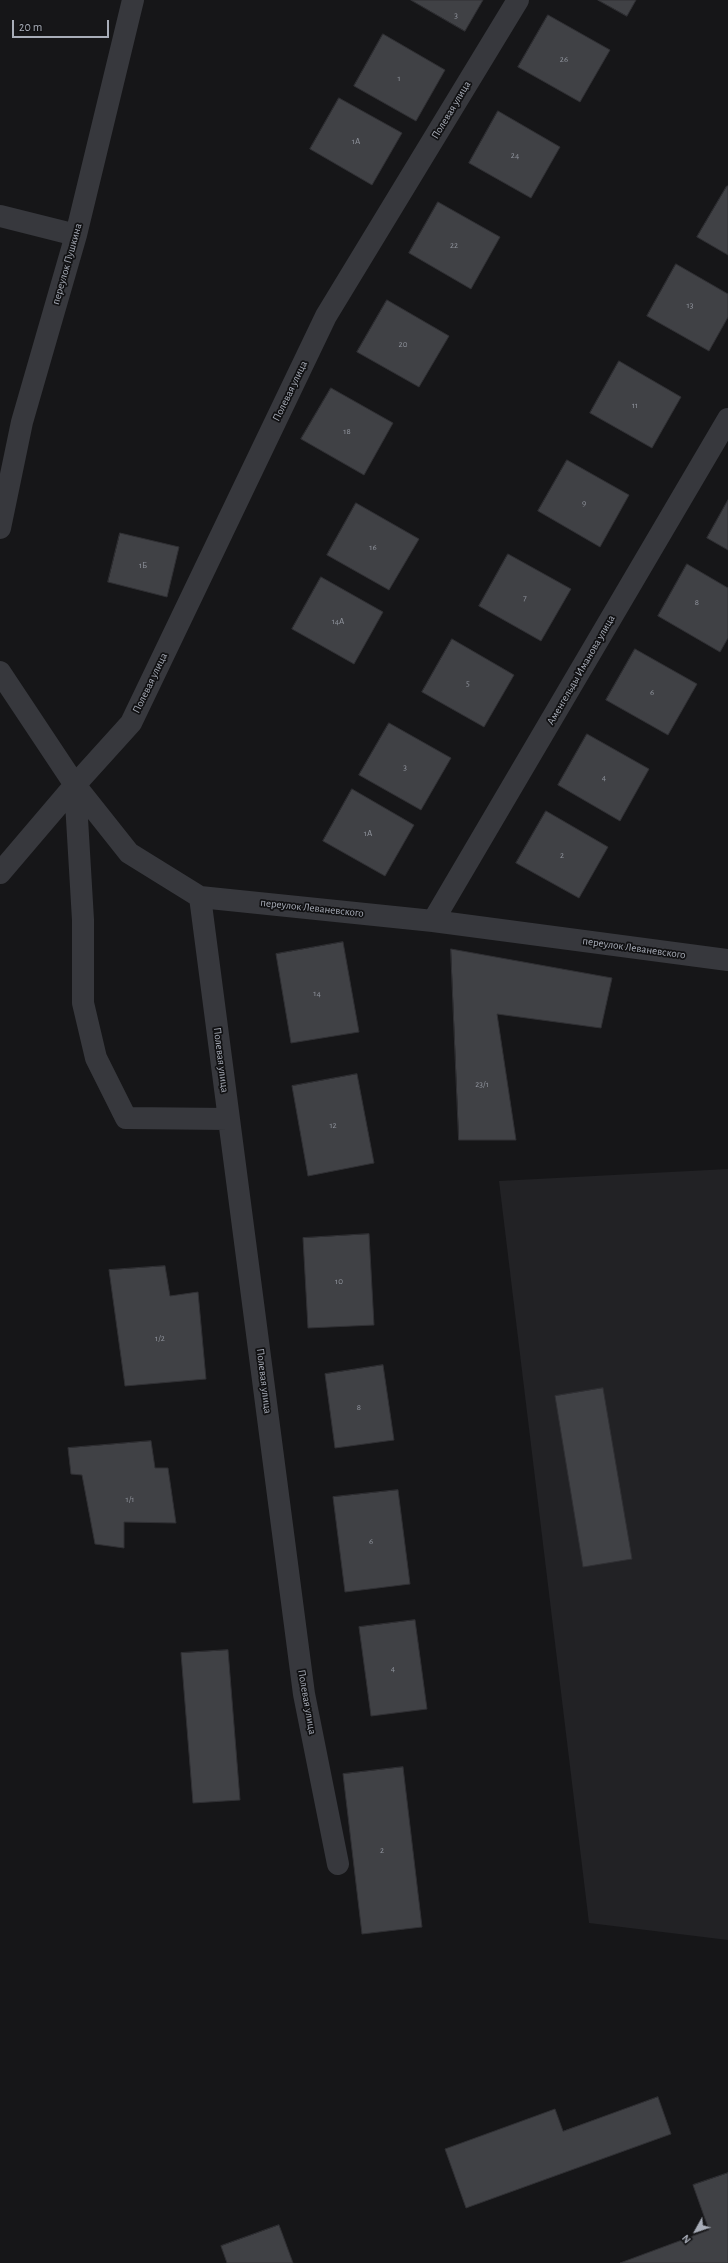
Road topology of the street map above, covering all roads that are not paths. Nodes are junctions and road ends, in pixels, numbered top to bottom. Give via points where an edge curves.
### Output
1 (133, 0) edge
2 (518, 0) edge
3 (0, 216) edge
4 (76, 235) junction
5 (728, 419) edge
6 (22, 422) junction
7 (0, 438) edge
8 (0, 528) edge
9 (0, 672) edge
10 (74, 785) junction
11 (0, 873) edge
12 (200, 897) junction
13 (433, 921) junction
14 (728, 960) edge
15 (229, 1119) junction
16 (338, 1864) dead end

1 - 4 street, переулок Пушкина
2 - 10 street, Полевая улица via 326,316 131,723
3 - 4 street
4 - 6 street, переулок Пушкина
5 - 13 street, Аменгельды Иманова улица
6 - 7 street
6 - 8 street, переулок Пушкина
9 - 10 street, переулок Леваневского
10 - 11 street, Полевая улица
10 - 12 street, переулок Леваневского via 129,853
10 - 15 street via 83,920 83,1003 96,1058 126,1118
12 - 13 street, переулок Леваневского
12 - 15 street, Полевая улица
13 - 14 street, переулок Леваневского
15 - 16 street, Полевая улица via 304,1694

